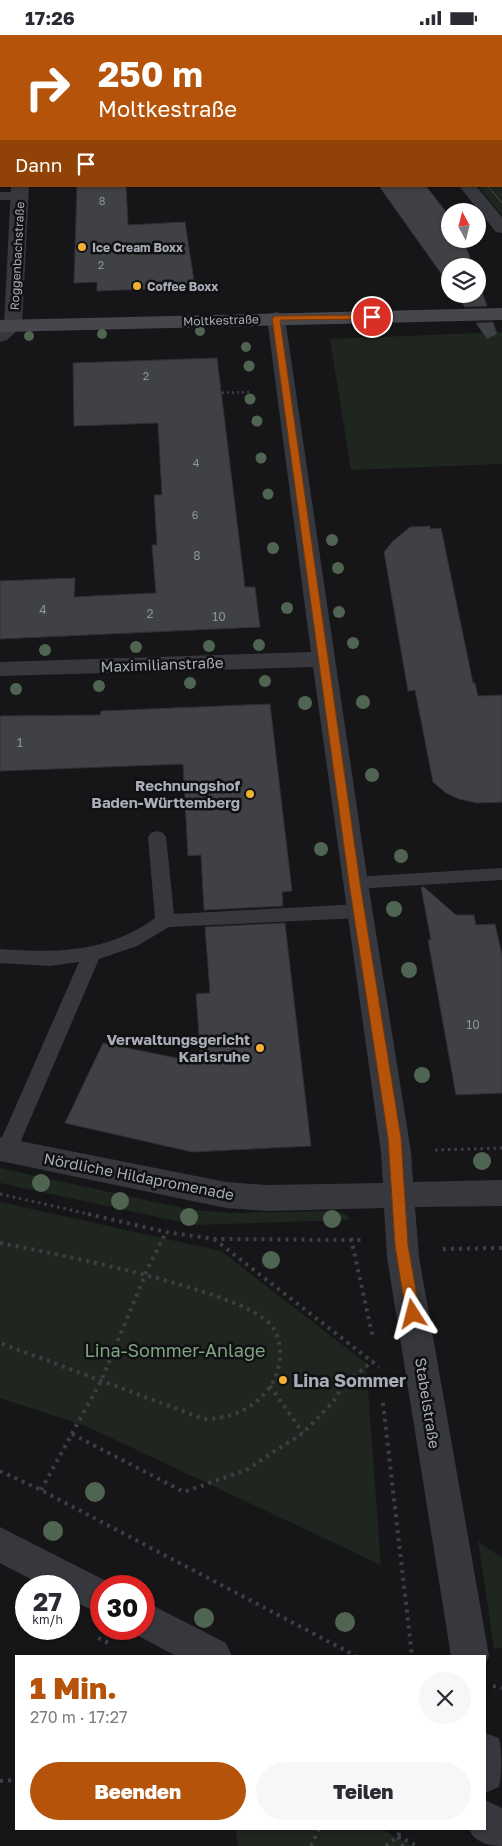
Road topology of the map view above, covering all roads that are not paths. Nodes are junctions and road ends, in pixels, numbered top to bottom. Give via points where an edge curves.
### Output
1 (469, 187) edge
2 (20, 191) edge
3 (0, 196) edge
4 (502, 228) edge
5 (502, 314) edge
6 (276, 318) junction
7 (4, 329) edge
8 (323, 659) junction
9 (0, 669) edge
10 (157, 837) dead end
11 (502, 874) edge
12 (355, 883) junction
13 (359, 911) junction
14 (166, 921) junction
15 (92, 954) junction
16 (0, 956) edge
17 (3, 1149) edge
18 (502, 1193) edge
19 (399, 1196) junction
20 (0, 1544) edge
21 (90, 1591) edge
22 (155, 1625) edge
23 (211, 1655) edge
24 (470, 1655) edge
25 (486, 1821) edge
26 (502, 1832) edge

1 - 4 street
2 - 3 lane
2 - 7 street, Roggenbachstraße
5 - 6 main road, Moltkestraße
6 - 7 main road, Moltkestraße
6 - 8 street, Stabelstraße
8 - 9 street, Maximilianstraße
8 - 12 street, Stabelstraße
10 - 14 lane
11 - 12 lane
12 - 13 street, Stabelstraße
13 - 14 lane
13 - 19 street, Stabelstraße via 396,1151
14 - 15 lane via 140,938
15 - 16 lane via 50,959
15 - 17 lane
17 - 19 street, Nördliche Hildapromenade via 226,1195 267,1198
18 - 19 street, Nördliche Hildapromenade
19 - 24 street, Stabelstraße via 402,1245
20 - 21 street
22 - 23 street
25 - 26 street

